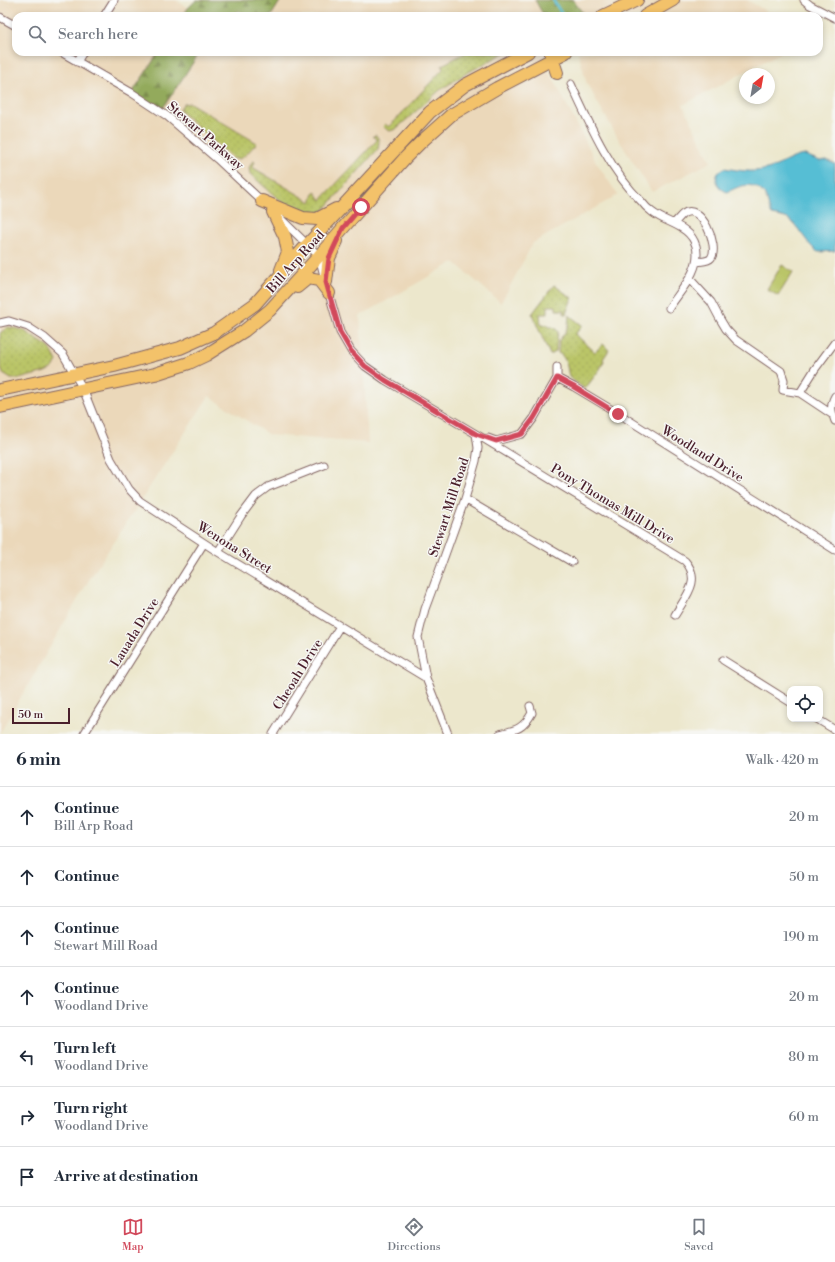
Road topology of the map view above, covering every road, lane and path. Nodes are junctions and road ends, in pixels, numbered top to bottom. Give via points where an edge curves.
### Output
1 (114, 0) edge
2 (637, 0) edge
3 (673, 0) edge
4 (804, 0) edge
5 (106, 12) edge
6 (612, 12) edge
7 (652, 12) edge
8 (0, 17) edge
9 (835, 18) edge
10 (12, 24) edge
11 (67, 56) edge
12 (81, 56) edge
13 (520, 56) edge
14 (551, 56) edge
15 (77, 62) junction
16 (557, 73) dead end
17 (571, 84) dead end
18 (262, 201) junction
19 (346, 203) junction
20 (273, 212) junction
21 (674, 224) junction
22 (343, 228) junction
23 (307, 245) junction
24 (319, 256) junction
25 (696, 262) junction
26 (277, 279) junction
27 (690, 279) junction
28 (328, 287) junction
29 (669, 308) dead end
30 (270, 310) junction
31 (0, 323) edge
32 (835, 342) edge
33 (557, 367) dead end
34 (74, 375) junction
35 (557, 378) junction
36 (83, 389) junction
37 (0, 390) edge
38 (800, 393) junction
39 (835, 396) edge
40 (0, 407) edge
41 (834, 418) edge
42 (476, 434) junction
43 (324, 465) dead end
44 (465, 499) junction
45 (204, 543) junction
46 (835, 550) edge
47 (218, 552) junction
48 (572, 562) dead end
49 (675, 615) dead end
50 (340, 626) junction
51 (723, 660) dead end
52 (426, 678) junction
53 (787, 700) edge
54 (530, 706) dead end
55 (822, 722) edge
56 (835, 730) edge
57 (84, 734) edge
58 (274, 734) edge
59 (448, 734) edge
60 (500, 734) edge

1 - 5 street
2 - 6 main road
3 - 7 main road
4 - 9 street
8 - 10 street
11 - 15 street, Stewart Parkway
12 - 15 street
13 - 19 main road, Bill Arp Road via 465,85 430,112
14 - 16 main road
14 - 22 main road, Bill Arp Road via 451,115 421,142
15 - 18 street, Stewart Parkway via 167,116
17 - 21 street via 605,153 632,193 651,212
18 - 19 main road via 303,218 317,219
18 - 20 street, Stewart Parkway
19 - 23 main road, Bill Arp Road
20 - 23 street, Stewart Parkway
20 - 26 main road via 285,237 288,252
21 - 25 street via 692,237
21 - 25 street via 683,214 692,212 701,217 706,225 713,248 712,255 710,259
22 - 24 main road, Bill Arp Road
22 - 28 main road via 329,258
23 - 24 street, Stewart Parkway
23 - 26 main road, Bill Arp Road
24 - 28 street
24 - 30 main road, Bill Arp Road
25 - 27 street
26 - 34 main road, Bill Arp Road via 255,304 214,333 180,348
27 - 29 street
27 - 38 street via 712,302 731,334 781,371 784,380 783,390
28 - 30 main road via 319,280 308,278
28 - 42 street via 340,332 351,351 365,366
30 - 36 main road, Bill Arp Road via 244,331 189,363 155,374
31 - 34 street, Wenona Street via 9,321 45,338 63,354
32 - 38 street
33 - 35 street
34 - 36 street, Wenona Street
34 - 37 main road, Bill Arp Road
35 - 42 street via 522,434 496,441
35 - 46 street, Woodland Drive
36 - 40 main road, Bill Arp Road
36 - 45 street, Wenona Street via 111,459 129,489 140,501
38 - 41 street
39 - 41 street via 831,408
42 - 44 street, Stewart Mill Road via 476,461
42 - 49 street, Pony Thomas Mill Drive via 685,561 692,572 692,586
43 - 47 street via 268,487 256,496
44 - 48 street
44 - 52 street, Stewart Mill Road via 425,609 418,637
45 - 47 street, Wenona Street
45 - 57 street, Lauada Drive
47 - 50 street, Wenona Street
50 - 52 street, Wenona Street
50 - 58 street, Cheoah Drive
51 - 53 street
52 - 59 street, Stewart Mill Road
54 - 60 street via 532,713 526,723 515,730
55 - 56 street

